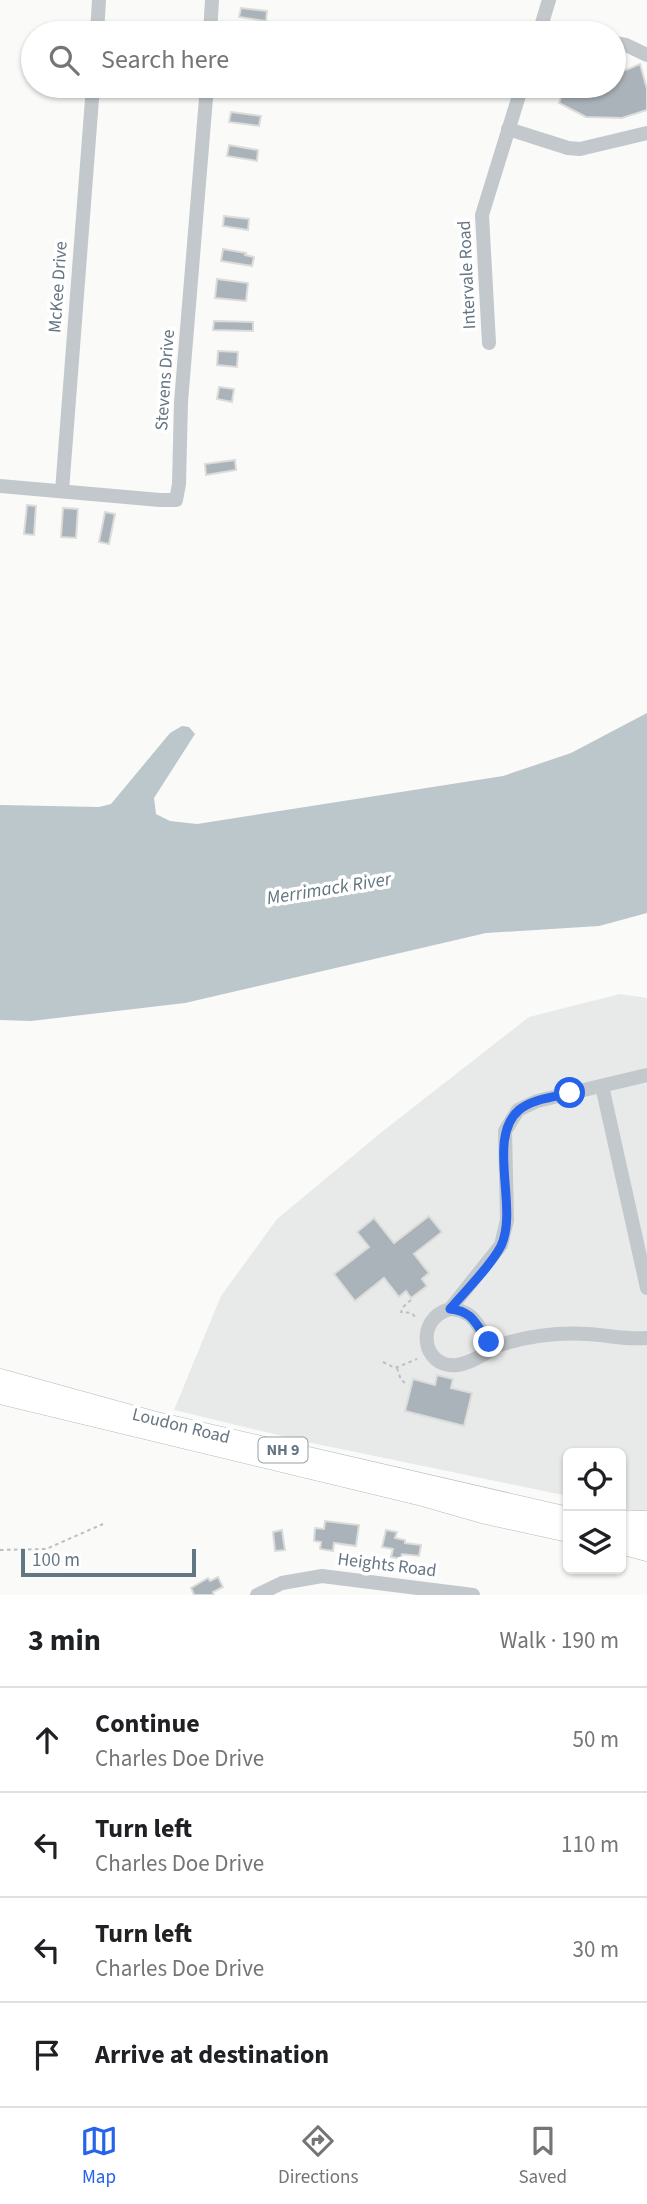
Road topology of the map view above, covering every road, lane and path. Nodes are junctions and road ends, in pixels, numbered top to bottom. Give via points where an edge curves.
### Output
1 (99, 0) edge
2 (212, 0) edge
3 (549, 0) edge
4 (98, 21) edge
5 (211, 21) edge
6 (543, 21) edge
7 (626, 45) edge
8 (647, 55) edge
9 (92, 98) edge
10 (206, 98) edge
11 (518, 98) edge
12 (508, 129) junction
13 (647, 133) edge
14 (489, 343) dead end
15 (0, 486) edge
16 (62, 491) junction
17 (647, 1075) edge
18 (603, 1086) junction
19 (647, 1288) edge
20 (411, 1300) dead end
21 (450, 1309) junction
22 (415, 1317) dead end
23 (647, 1338) edge
24 (496, 1346) junction
25 (418, 1359) dead end
26 (383, 1362) dead end
27 (397, 1367) junction
28 (0, 1378) edge
29 (408, 1385) dead end
30 (0, 1395) edge
31 (563, 1515) edge
32 (626, 1520) edge
33 (647, 1520) edge
34 (103, 1524) dead end
35 (626, 1529) edge
36 (563, 1532) edge
37 (647, 1534) edge
38 (0, 1550) edge
39 (257, 1595) edge
40 (473, 1595) edge

1 - 4 street
2 - 5 street
3 - 6 street
7 - 8 street
9 - 16 street, McKee Drive
10 - 16 street, Stevens Drive via 176,500
11 - 12 street, Intervale Road
12 - 13 street via 580,149
12 - 14 street, Intervale Road via 482,215
15 - 16 street, Stevens Drive
17 - 18 street
18 - 19 street
18 - 21 street via 518,1110 505,1131 507,1220 501,1245
20 - 22 path via 401,1312
21 - 24 street via 468,1314
21 - 24 street via 435,1316 426,1331 434,1357 460,1364
23 - 24 street via 540,1334
25 - 27 path
26 - 27 path
27 - 29 path
28 - 31 main road, Loudon Road / NH 9 via 152,1420
30 - 36 main road, Loudon Road / NH 9
32 - 33 main road
34 - 38 path via 46,1549
35 - 37 main road
39 - 40 street, Heights Road via 282,1583 321,1576

